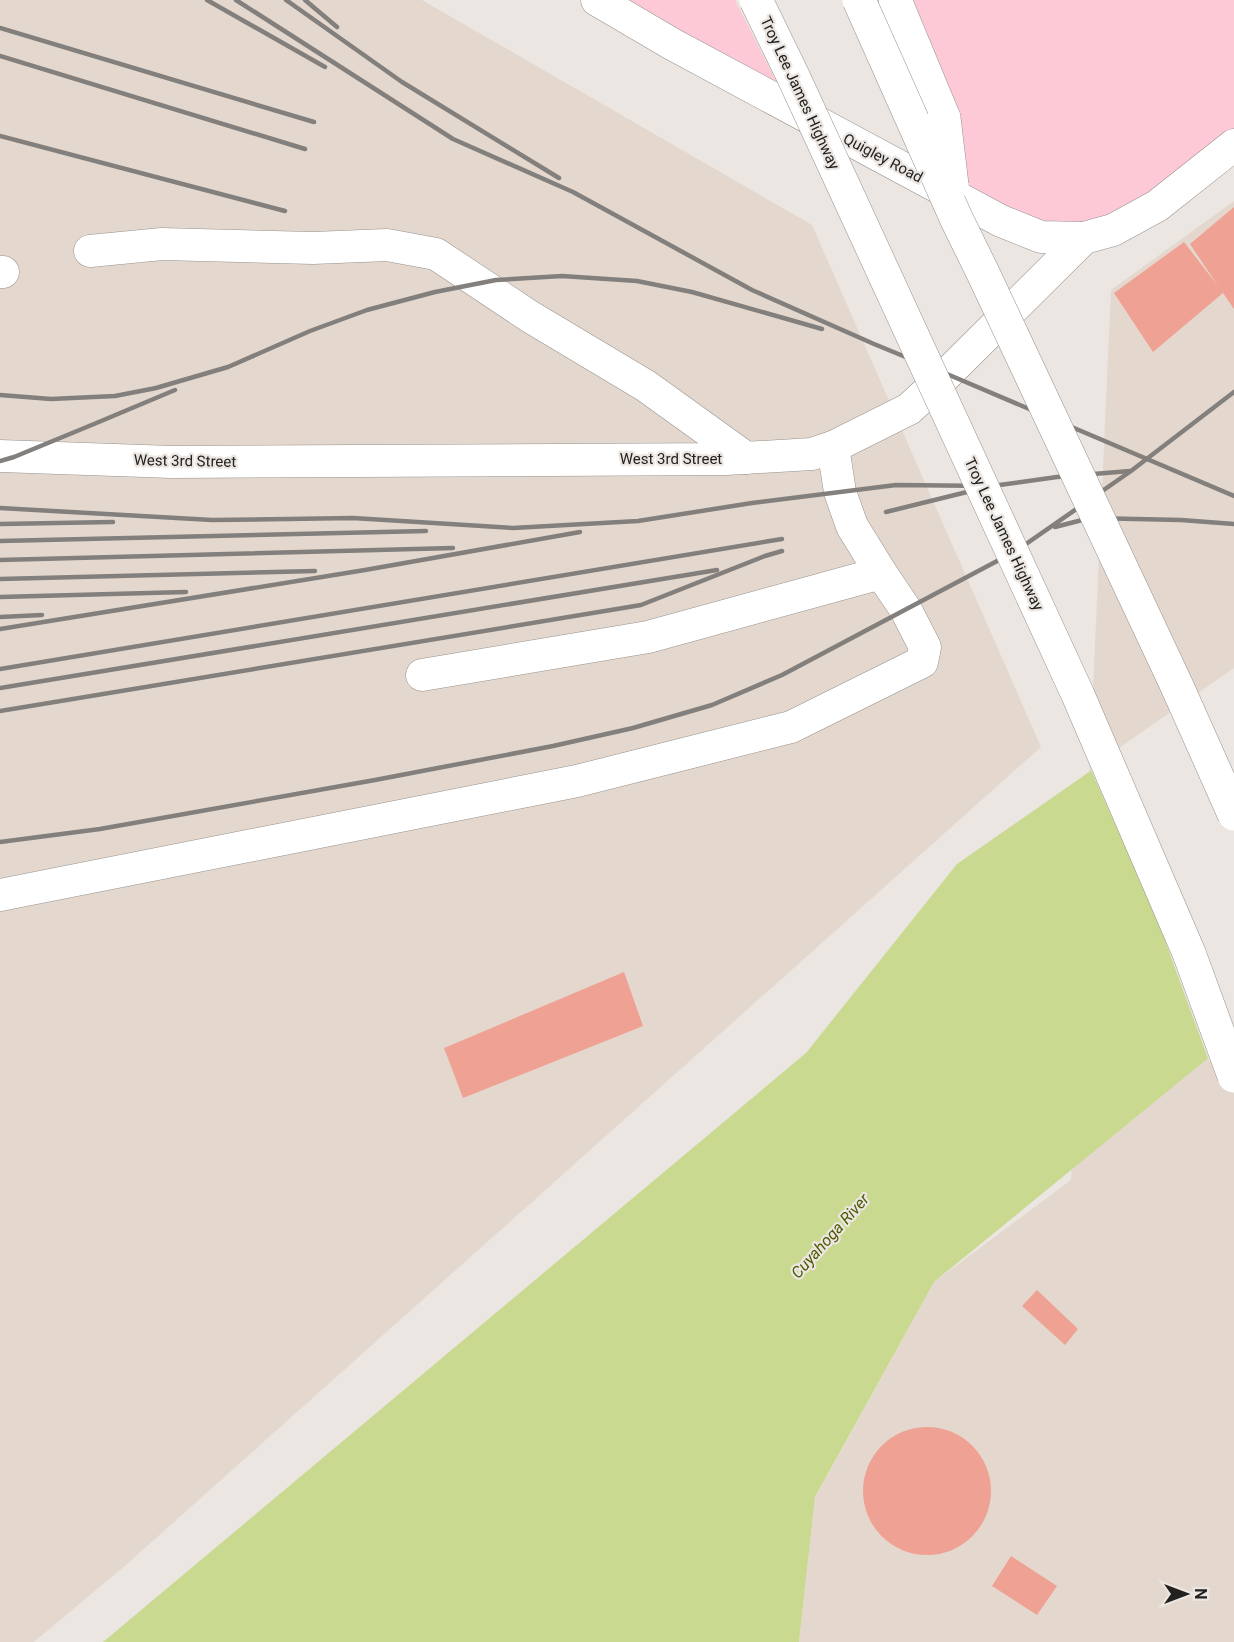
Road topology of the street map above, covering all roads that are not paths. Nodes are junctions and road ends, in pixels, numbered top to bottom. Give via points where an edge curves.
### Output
1 (597, 0) edge
2 (756, 0) edge
3 (859, 0) edge
4 (895, 0) edge
5 (1234, 145) edge
6 (957, 220) junction
7 (1084, 238) junction
8 (90, 251) dead end
9 (833, 447) junction
10 (0, 456) edge
11 (746, 458) junction
12 (881, 573) junction
13 (422, 675) dead end
14 (1234, 814) edge
15 (0, 895) edge
16 (1234, 1076) edge

1 - 7 street, Quigley Road via 1001,221 1041,237
2 - 16 highway, Troy Lee James Highway, bridge via 1078,695 1189,953
3 - 6 highway, bridge
4 - 6 highway, bridge via 944,118
5 - 7 street, West 3rd Street via 1157,206 1113,230
6 - 14 highway, bridge
7 - 9 street, West 3rd Street via 909,409
8 - 11 street via 162,244 313,248 387,245 436,254 646,386
9 - 11 street, West 3rd Street via 812,454
9 - 12 street via 840,492 852,526
10 - 11 street, West 3rd Street via 172,462
12 - 13 street via 648,637
12 - 15 street via 925,647 922,662 791,727 577,781

